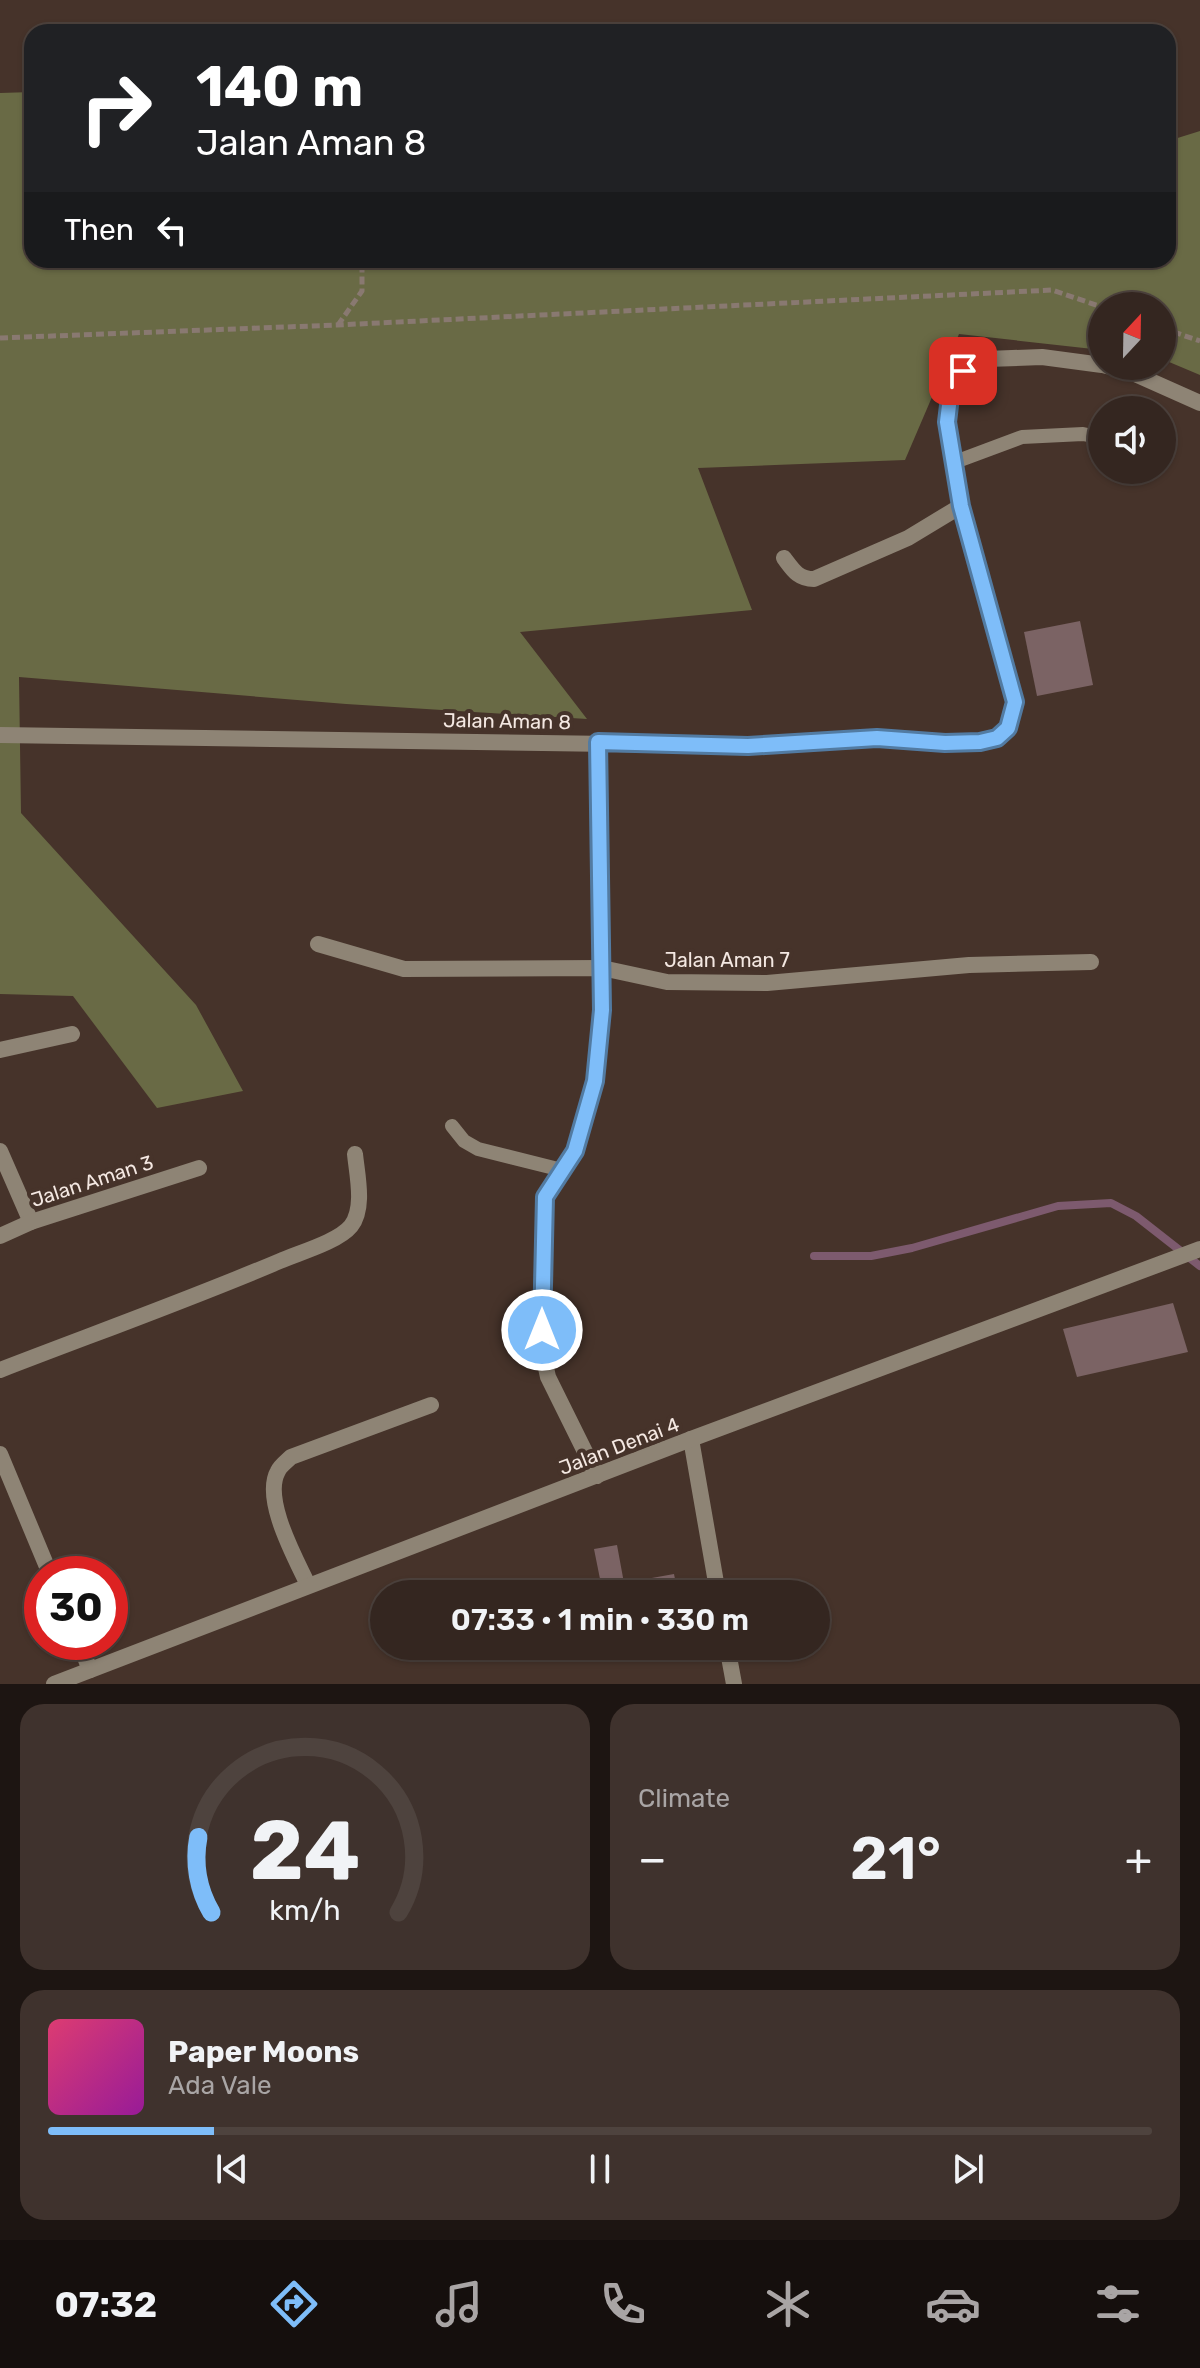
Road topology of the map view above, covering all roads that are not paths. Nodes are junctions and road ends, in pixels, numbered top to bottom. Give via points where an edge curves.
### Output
1 (1088, 364) edge
2 (1148, 380) edge
3 (1200, 403) edge
4 (1088, 435) edge
5 (955, 462) junction
6 (961, 506) junction
7 (784, 558) dead end
8 (0, 735) edge
9 (598, 742) junction
10 (318, 944) dead end
11 (1091, 962) dead end
12 (602, 968) junction
13 (72, 1034) dead end
14 (0, 1050) edge
15 (452, 1126) dead end
16 (0, 1151) edge
17 (355, 1154) dead end
18 (199, 1168) dead end
19 (562, 1170) junction
20 (31, 1222) junction
21 (0, 1236) edge
22 (1200, 1249) edge
23 (0, 1370) edge
24 (431, 1405) dead end
25 (691, 1439) junction
26 (0, 1454) edge
27 (597, 1476) junction
28 (42, 1556) edge
29 (716, 1580) edge
30 (308, 1585) junction
31 (86, 1660) edge
32 (730, 1660) edge
33 (90, 1670) junction
34 (54, 1684) edge
35 (734, 1684) edge

1 - 5 street via 1042,357 987,359 963,371 955,381 947,422
2 - 3 street
4 - 5 lane via 1022,437
5 - 6 street
6 - 7 street via 908,538 814,579 804,579
6 - 9 street, Jalan Aman 8 via 1015,702 1008,728 997,738 748,746
8 - 9 street, Jalan Aman 8
9 - 12 street
10 - 12 street, Jalan Aman 7 via 404,969
11 - 12 street, Jalan Aman 7 via 969,965 767,983 667,982
12 - 19 street via 595,1081 575,1151
13 - 14 street
15 - 19 lane via 478,1149
16 - 20 street
17 - 23 street via 356,1216 350,1228 334,1238
18 - 20 street, Jalan Aman 3
19 - 27 street via 545,1197 543,1354 548,1377
20 - 21 street, Jalan Aman 3
22 - 25 street, Jalan Denai 4
24 - 30 street via 291,1457 277,1472 277,1512
25 - 27 street, Jalan Denai 4
25 - 29 street
26 - 28 street
27 - 30 street, Jalan Denai 4
30 - 33 street, Jalan Denai 4
31 - 33 street
32 - 35 street
33 - 34 street, Jalan Denai 4

